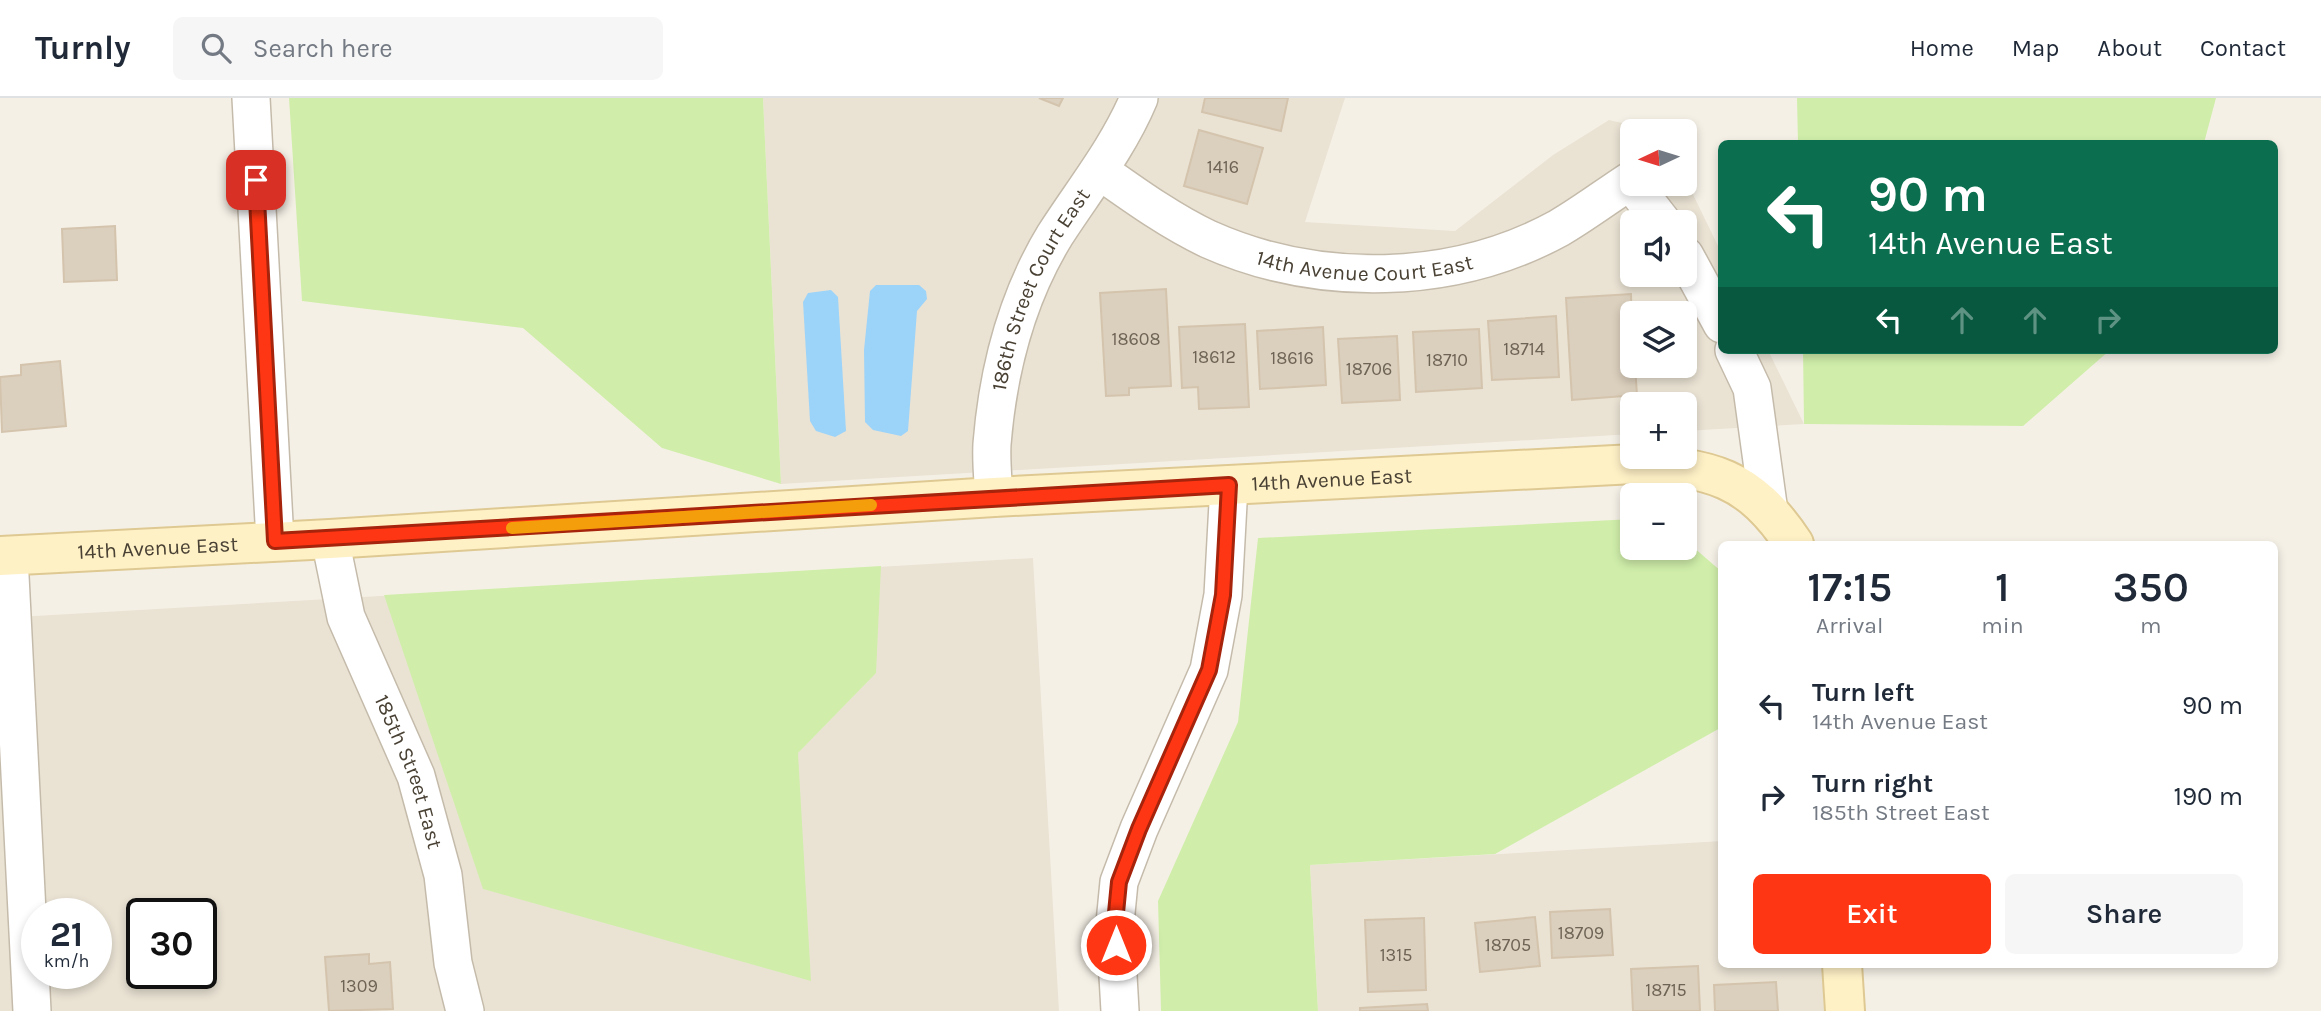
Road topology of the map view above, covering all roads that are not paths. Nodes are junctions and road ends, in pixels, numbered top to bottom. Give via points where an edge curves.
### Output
1 (251, 98) edge
2 (1139, 98) edge
3 (1100, 171) junction
4 (1653, 210) edge
5 (1697, 278) edge
6 (1718, 317) edge
7 (1736, 354) edge
8 (1229, 485) junction
9 (994, 497) junction
10 (1769, 512) junction
11 (330, 539) junction
12 (275, 541) junction
13 (1792, 541) edge
14 (5, 556) edge
15 (1842, 968) edge
16 (32, 1011) edge
17 (465, 1011) edge
18 (1120, 1011) edge
19 (1845, 1011) edge

1 - 12 street
2 - 3 street, 186th Street Court East
3 - 4 street, 14th Avenue Court East via 1137,197 1229,247 1287,265 1369,275 1455,267 1514,248 1559,228 1630,181
3 - 9 street, 186th Street Court East via 1055,236 1013,324 992,446
5 - 6 street
7 - 10 street via 1752,388
8 - 9 street, 14th Avenue East
8 - 10 street, 14th Avenue East via 1646,465 1681,467 1729,481 1758,499
8 - 18 street via 1223,595 1209,670 1119,882 1115,923
9 - 11 street, 14th Avenue East
10 - 13 street, 14th Avenue East
11 - 12 street, 14th Avenue East
11 - 17 street, 185th Street East via 346,617 416,776 443,875 453,963
12 - 14 street, 14th Avenue East
14 - 16 street
15 - 19 street

